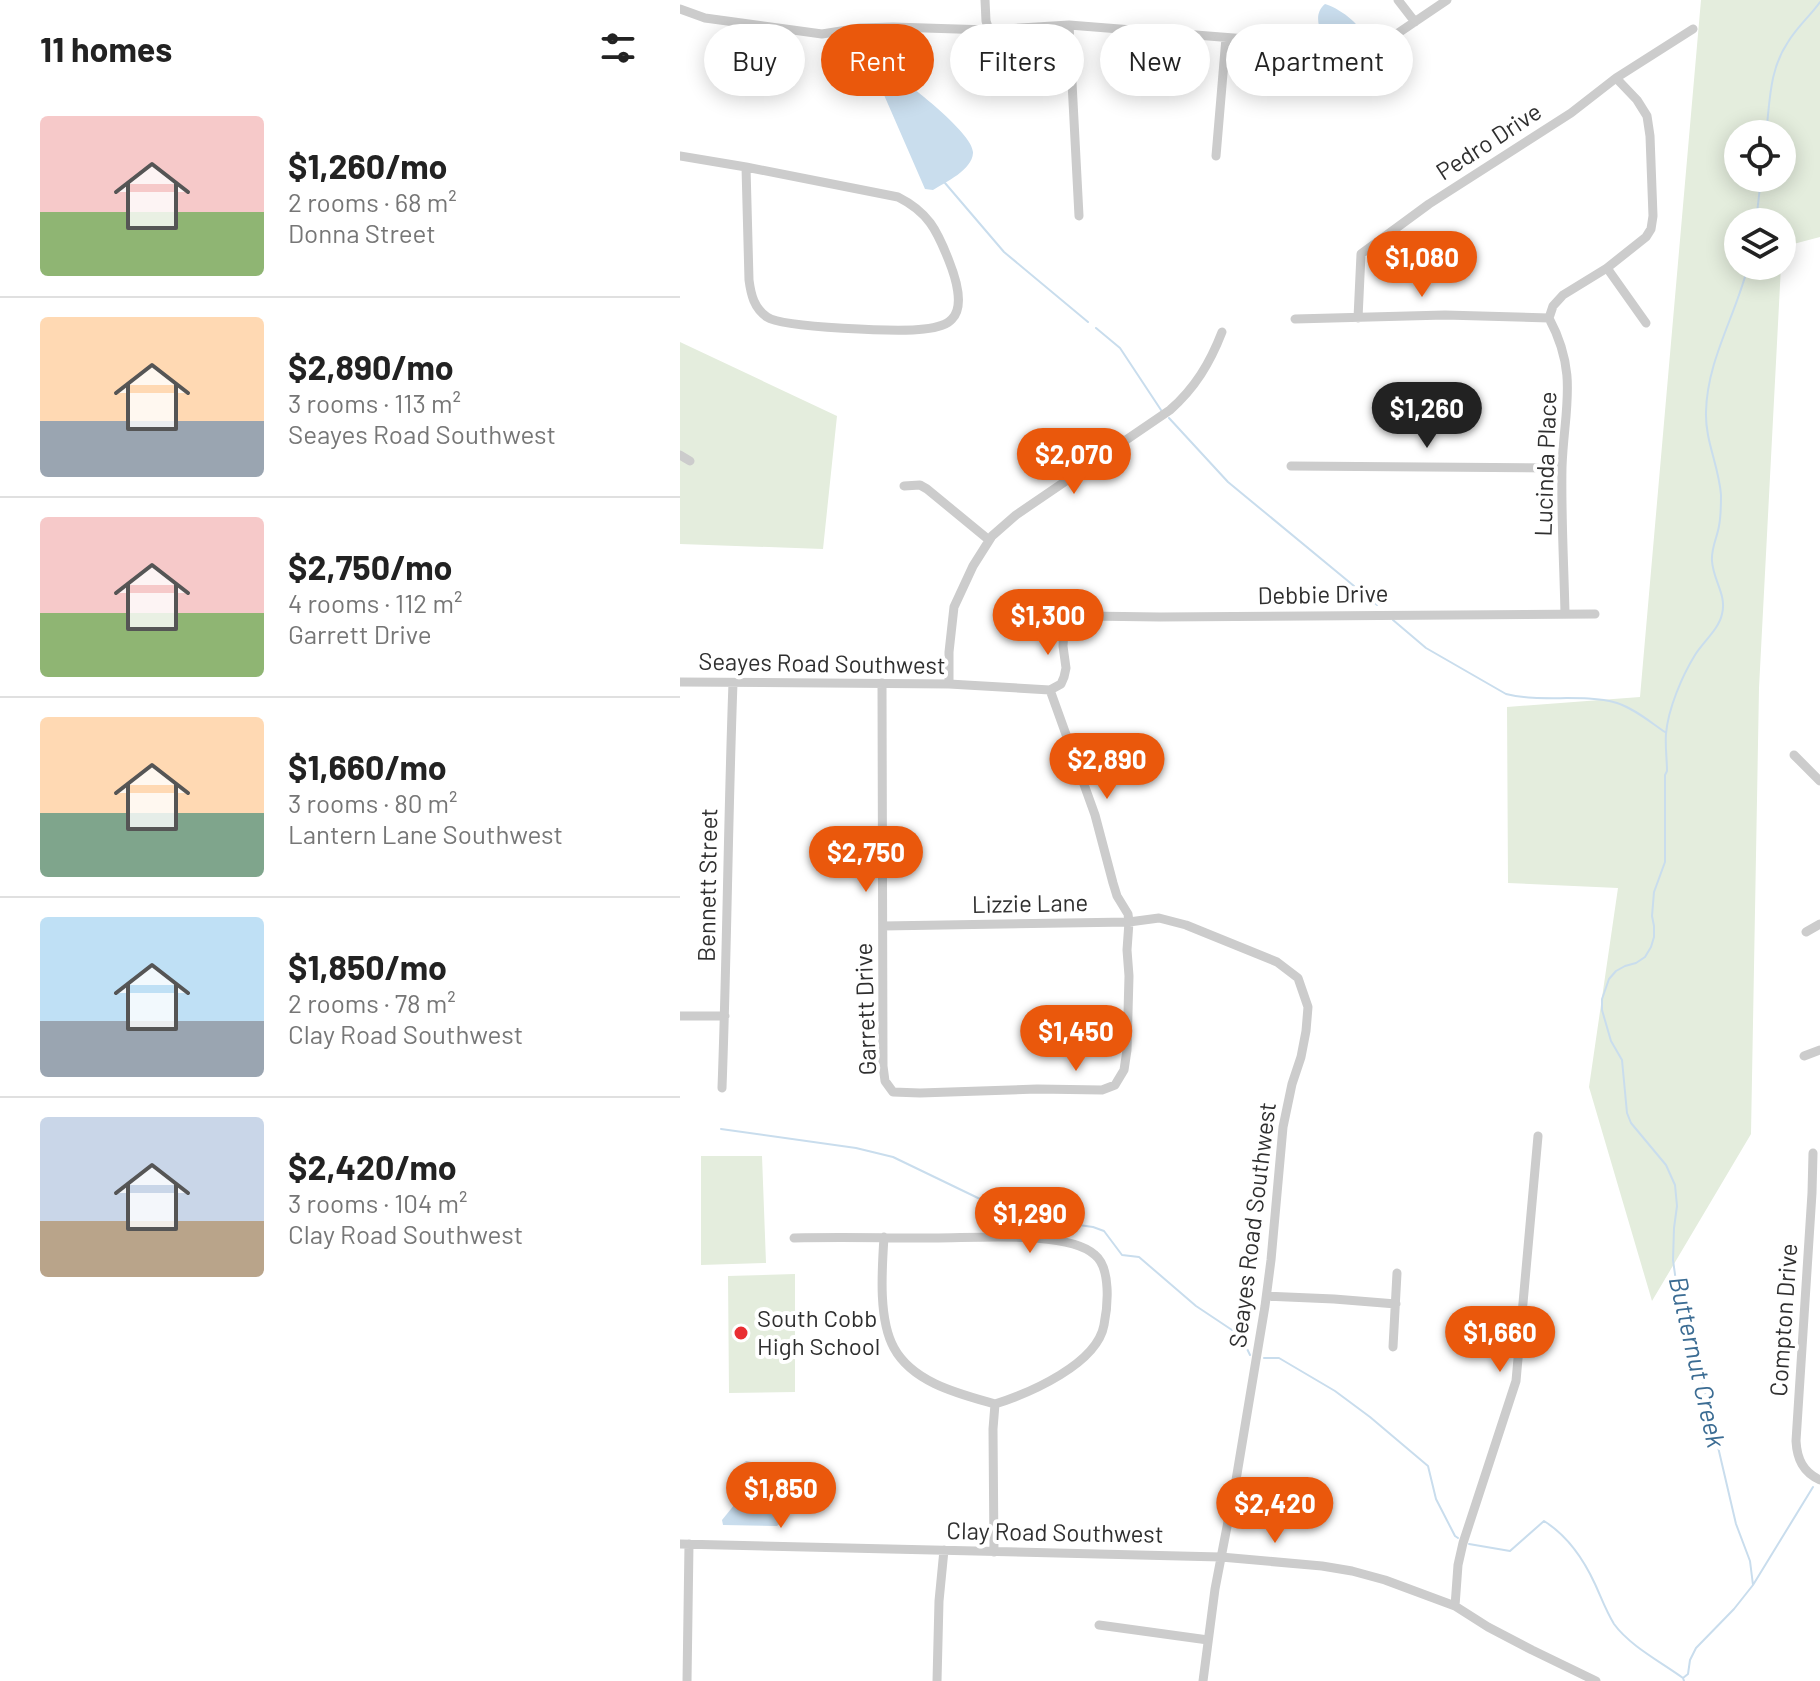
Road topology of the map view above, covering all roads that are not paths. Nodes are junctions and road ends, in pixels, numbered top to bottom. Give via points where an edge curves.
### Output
1 (985, 0) edge
2 (1398, 0) edge
3 (1447, 0) edge
4 (680, 9) edge
5 (1415, 22) junction
6 (987, 24) edge
7 (1412, 24) edge
8 (1084, 26) edge
9 (950, 29) edge
10 (1693, 29) dead end
11 (1226, 38) joint
12 (1616, 78) junction
13 (1073, 96) edge
14 (680, 156) edge
15 (1216, 156) dead end
16 (746, 167) junction
17 (1079, 216) dead end
18 (1607, 268) junction
19 (1358, 318) junction
20 (1549, 318) junction
21 (1295, 319) dead end
22 (1646, 323) dead end
23 (1222, 332) dead end
24 (1291, 466) dead end
25 (1562, 468) junction
26 (904, 486) dead end
27 (989, 540) junction
28 (1565, 614) junction
29 (1595, 614) dead end
30 (680, 682) edge
31 (733, 683) junction
32 (882, 683) junction
33 (949, 684) junction
34 (1050, 690) junction
35 (1794, 755) dead end
36 (1820, 781) edge
37 (1129, 922) junction
38 (1820, 924) edge
39 (883, 926) junction
40 (1806, 932) dead end
41 (680, 1016) edge
42 (725, 1016) junction
43 (1820, 1050) edge
44 (1804, 1056) dead end
45 (722, 1088) dead end
46 (1538, 1136) dead end
47 (1813, 1153) dead end
48 (1816, 1194) edge
49 (884, 1237) junction
50 (794, 1238) dead end
51 (1397, 1273) dead end
52 (1267, 1296) junction
53 (1396, 1304) junction
54 (1393, 1347) dead end
55 (995, 1404) junction
56 (1820, 1480) edge
57 (684, 1544) edge
58 (944, 1550) junction
59 (994, 1552) junction
60 (1221, 1557) junction
61 (1455, 1606) junction
62 (1099, 1625) dead end
63 (1208, 1640) junction
64 (687, 1681) edge
65 (937, 1681) edge
66 (1203, 1681) edge
67 (1596, 1681) edge

1 - 6 street
2 - 5 street
3 - 5 street
4 - 9 street via 705,18 822,34 860,28
5 - 7 street
8 - 11 street
10 - 12 street, Pedro Drive
11 - 15 street
12 - 18 street via 1647,116 1653,216 1646,237
12 - 19 street, Pedro Drive via 1361,254
13 - 17 street
14 - 16 street
16 - 16 street via 898,197 917,206 941,241 953,271 958,301 951,322 922,329 856,329 769,319 752,297
18 - 20 street via 1563,295
18 - 22 street
19 - 20 street
19 - 21 street
20 - 25 street, Lucinda Place via 1565,356 1569,384
23 - 27 street via 1203,373 1170,410 1016,515
24 - 25 street
25 - 28 street, Lucinda Place
26 - 27 street via 927,489
27 - 33 street via 954,607
28 - 29 street, Debbie Drive
28 - 34 street, Debbie Drive via 1086,616 1068,623 1063,636 1064,677
30 - 31 street, Seayes Road Southwest
31 - 32 street, Seayes Road Southwest
31 - 42 street, Bennett Street
32 - 33 street, Seayes Road Southwest
32 - 39 street, Garrett Drive
33 - 34 street, Seayes Road Southwest
34 - 37 street
35 - 36 street
37 - 39 street, Lizzie Lane
37 - 39 street, Garrett Drive via 1127,1050 1115,1085 1102,1090 920,1093 893,1092 885,1081
37 - 52 street, Seayes Road Southwest via 1159,918 1203,930 1277,962 1302,987 1308,1007 1306,1031 1283,1127
38 - 40 street
41 - 42 street
42 - 45 street, Bennett Street
43 - 44 street
46 - 61 street via 1516,1381 1463,1543
47 - 48 street, Compton Drive
48 - 56 street, Compton Drive via 1796,1441 1803,1467
49 - 50 street
49 - 55 street via 884,1306 894,1348 941,1386
49 - 55 street via 1059,1241 1087,1249 1104,1266 1105,1322 1089,1353 1061,1374
51 - 53 street
52 - 53 street
52 - 60 street, Seayes Road Southwest
53 - 54 street
55 - 59 street
57 - 58 street, Clay Road Southwest
57 - 64 street
58 - 59 street, Clay Road Southwest
58 - 65 street
59 - 60 street, Clay Road Southwest
60 - 61 street, Clay Road Southwest via 1352,1571
60 - 63 street, Seayes Road Southwest
61 - 67 street, Clay Road Southwest
62 - 63 street
63 - 66 street, Seayes Road Southwest

